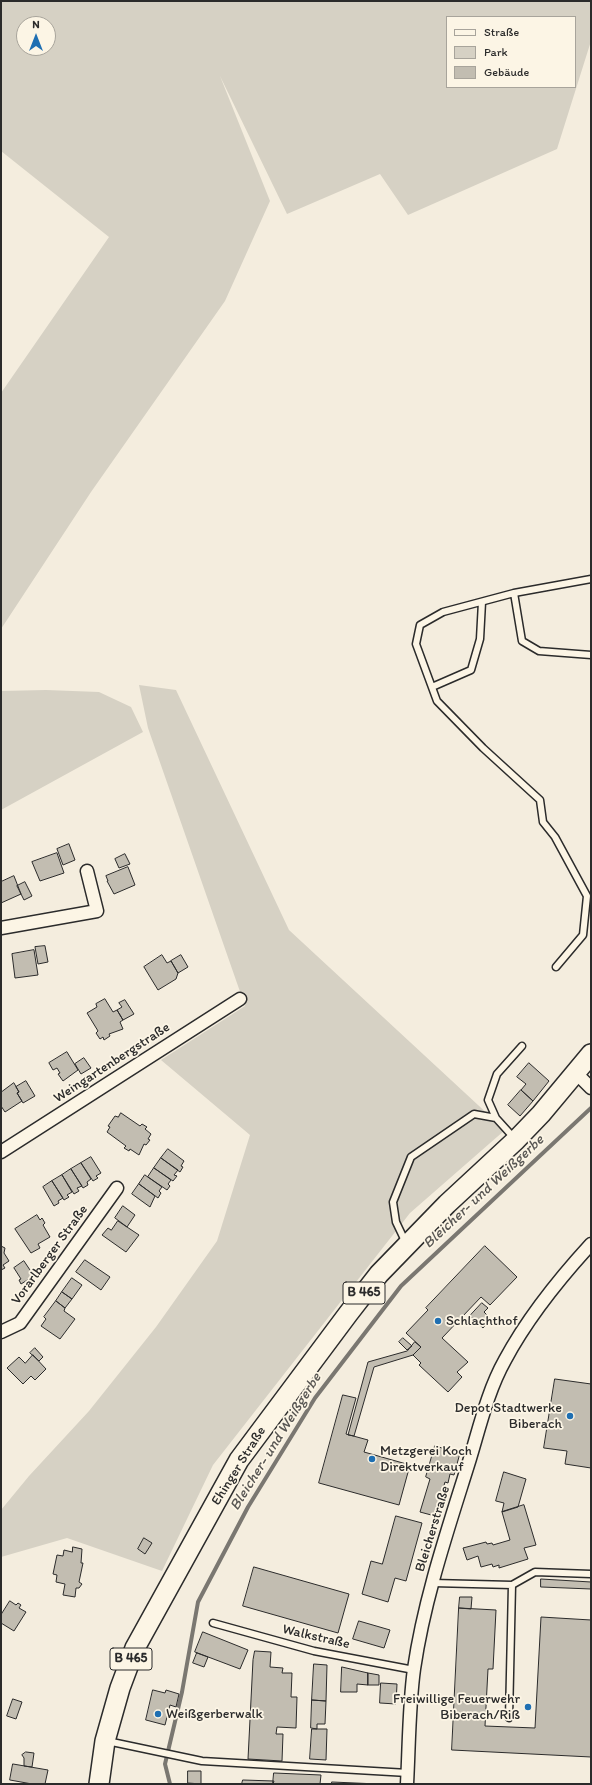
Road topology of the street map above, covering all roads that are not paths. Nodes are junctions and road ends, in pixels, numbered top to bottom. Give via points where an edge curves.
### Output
1 (591, 579) edge
2 (514, 594) junction
3 (482, 602) junction
4 (591, 655) edge
5 (432, 687) junction
6 (87, 871) dead end
7 (1, 928) edge
8 (556, 967) dead end
9 (240, 999) dead end
10 (522, 1046) dead end
11 (591, 1054) edge
12 (576, 1073) junction
13 (591, 1088) edge
14 (496, 1118) junction
15 (511, 1135) junction
16 (1, 1152) edge
17 (118, 1188) dead end
18 (407, 1244) junction
19 (591, 1244) edge
20 (1, 1332) edge
21 (591, 1574) edge
22 (432, 1583) junction
23 (512, 1586) junction
24 (213, 1623) dead end
25 (414, 1670) junction
26 (509, 1718) dead end
27 (105, 1741) junction
28 (407, 1779) edge
29 (99, 1784) edge

1 - 2 lane
2 - 3 lane
2 - 4 lane via 522,641 539,651
3 - 5 lane via 480,639 471,670
3 - 5 lane via 443,612 420,625 416,644
5 - 8 lane via 437,702 540,800 543,822 555,837 587,896 583,935
6 - 7 street via 96,911
9 - 16 street, Weingartenbergstraße
10 - 14 lane via 497,1074 488,1100
11 - 12 main road, Ehinger Straße / B 465
12 - 13 street
12 - 15 main road, Ehinger Straße / B 465 via 541,1114
14 - 15 lane
14 - 18 lane via 474,1114 411,1157 393,1202 396,1222
15 - 18 main road, Ehinger Straße / B 465
17 - 20 street, Vorarlberger Straße via 20,1323
18 - 27 main road, Ehinger Straße / B 465 via 379,1274 348,1314 240,1460 135,1648
19 - 22 street, Bleicherstraße via 542,1300 504,1361 492,1389
21 - 23 lane via 535,1572
22 - 23 lane
22 - 25 street, Bleicherstraße
23 - 26 lane
24 - 25 lane, Walkstraße via 314,1651
25 - 28 street, Bleicherstraße
27 - 28 lane via 202,1761
27 - 29 main road, Ehinger Straße / B 465

